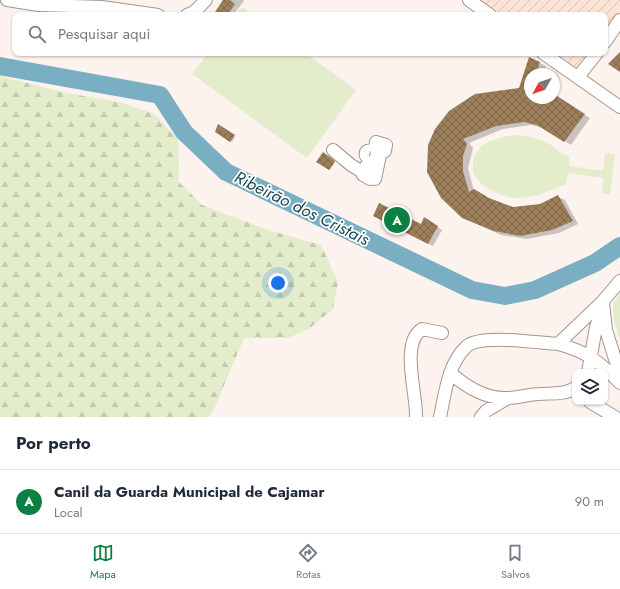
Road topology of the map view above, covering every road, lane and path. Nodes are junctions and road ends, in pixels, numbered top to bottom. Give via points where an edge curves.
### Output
1 (7, 0) edge
2 (206, 0) edge
3 (469, 0) edge
4 (137, 12) edge
5 (194, 12) edge
6 (486, 12) edge
7 (620, 20) edge
8 (608, 38) edge
9 (547, 56) edge
10 (595, 56) edge
11 (578, 77) junction
12 (620, 107) edge
13 (391, 142) dead end
14 (333, 150) dead end
15 (620, 281) edge
16 (603, 302) junction
17 (442, 333) dead end
18 (558, 344) junction
19 (590, 356) junction
20 (588, 369) edge
21 (450, 373) junction
22 (620, 375) edge
23 (620, 382) edge
24 (572, 392) edge
25 (508, 398) junction
26 (595, 405) edge
27 (416, 417) edge
28 (440, 417) edge
29 (481, 417) edge
30 (615, 417) edge

1 - 4 street via 39,5 102,7
2 - 5 street
3 - 6 street
7 - 8 street
9 - 11 street
10 - 11 street
11 - 12 street
13 - 14 street via 373,138 368,165 351,165
15 - 16 street
16 - 18 street
16 - 19 street
16 - 22 street via 606,330
17 - 27 street via 422,329 416,333 412,343 410,357
18 - 19 street
18 - 21 street via 492,340 474,342 461,354
19 - 20 street
19 - 23 street
21 - 25 street via 480,394
21 - 28 street
24 - 25 street
25 - 29 street via 486,411
26 - 30 street

